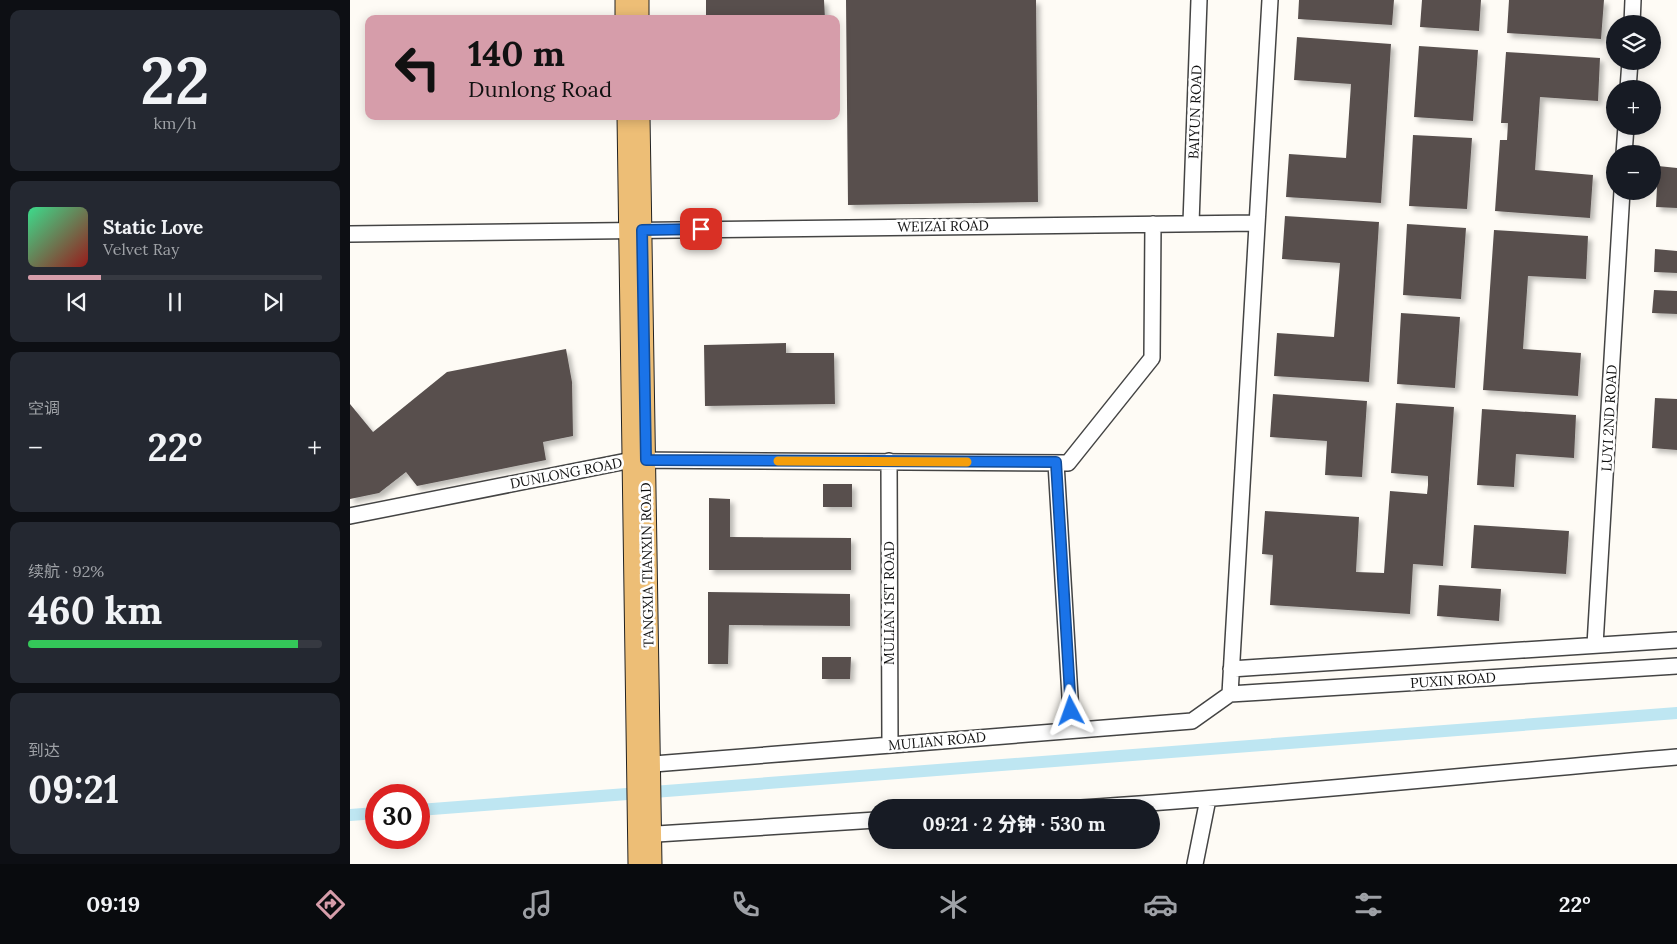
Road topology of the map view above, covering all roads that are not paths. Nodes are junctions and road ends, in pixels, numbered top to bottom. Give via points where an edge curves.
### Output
1 (625, 0) edge
2 (639, 0) edge
3 (1199, 0) edge
4 (1270, 0) edge
5 (1634, 0) edge
6 (626, 15) edge
7 (639, 15) edge
8 (1633, 15) edge
9 (627, 120) edge
10 (640, 120) edge
11 (1621, 200) edge
12 (1257, 223) junction
13 (1153, 224) junction
14 (1191, 224) junction
15 (636, 230) junction
16 (350, 234) edge
17 (639, 460) junction
18 (889, 461) junction
19 (1056, 462) junction
20 (350, 516) edge
21 (1677, 640) edge
22 (1595, 645) junction
23 (1677, 666) edge
24 (1231, 669) junction
25 (1230, 694) junction
26 (1072, 730) junction
27 (890, 745) junction
28 (1677, 757) edge
29 (644, 764) junction
30 (1208, 800) junction
31 (1160, 803) edge
32 (868, 820) edge
33 (644, 826) junction
34 (638, 864) edge
35 (652, 864) edge
36 (1195, 864) edge

1 - 6 main road
2 - 7 main road
3 - 14 street, BAIYUN ROAD
4 - 12 street
5 - 8 street
9 - 15 main road, TANGXIA TIANXIN ROAD
10 - 15 main road, TANGXIA TIANXIN ROAD
11 - 22 street, LUYI 2ND ROAD
12 - 14 street, WEIZAI ROAD
12 - 24 street
13 - 14 street, WEIZAI ROAD
13 - 15 street, WEIZAI ROAD
13 - 19 street via 1152,358 1068,463
15 - 16 street, WEIZAI ROAD
15 - 17 main road, TANGXIA TIANXIN ROAD
17 - 18 street, DUNLONG ROAD
17 - 20 street, DUNLONG ROAD
17 - 29 main road, TANGXIA TIANXIN ROAD
18 - 19 street, DUNLONG ROAD
18 - 27 street, MULIAN 1ST ROAD
19 - 26 street
21 - 22 street, PUXIN ROAD
22 - 24 street, PUXIN ROAD
23 - 25 street, PUXIN ROAD
24 - 25 street
25 - 26 street, MULIAN ROAD via 1192,720
26 - 27 street, MULIAN ROAD
27 - 29 street, MULIAN ROAD
28 - 30 street
29 - 33 main road, TANGXIA TIANXIN ROAD
30 - 31 street
30 - 36 street
32 - 33 street
33 - 34 main road, TANGXIA TIANXIN ROAD
33 - 35 main road, TANGXIA TIANXIN ROAD

